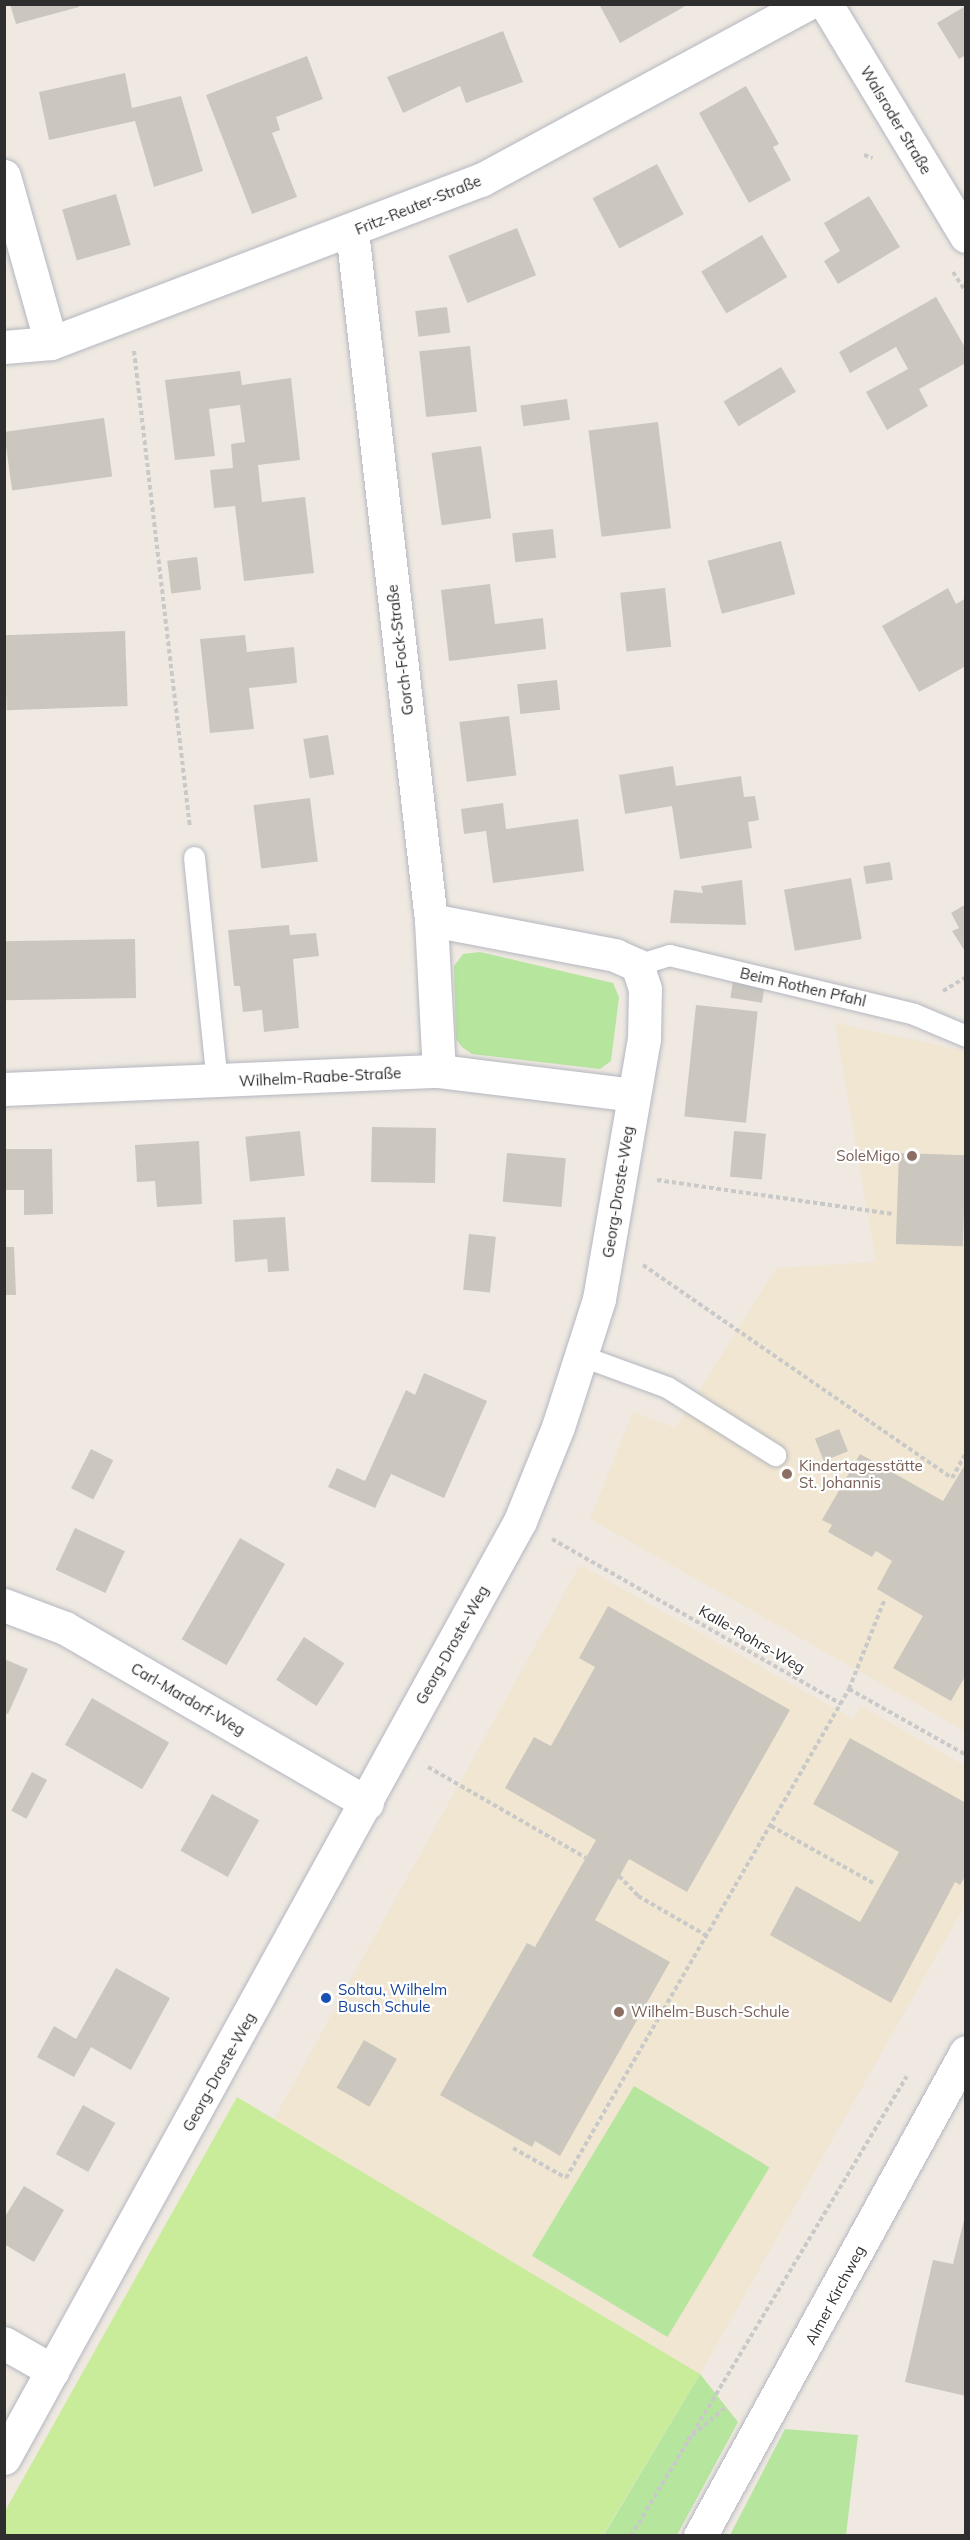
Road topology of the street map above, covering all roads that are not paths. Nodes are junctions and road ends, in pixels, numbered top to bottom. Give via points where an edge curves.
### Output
1 (807, 4) edge
2 (826, 4) edge
3 (4, 176) edge
4 (352, 231) junction
5 (966, 236) edge
6 (51, 343) junction
7 (4, 347) edge
8 (194, 857) road end
9 (431, 920) junction
10 (637, 965) junction
11 (966, 1036) edge
12 (439, 1071) junction
13 (217, 1082) junction
14 (4, 1089) edge
15 (633, 1095) junction
16 (582, 1356) junction
17 (775, 1455) dead end
18 (4, 1605) edge
19 (367, 1803) junction
20 (966, 2052) edge
21 (4, 2343) edge
22 (54, 2371) junction
23 (4, 2458) edge
24 (700, 2535) edge

1 - 4 street, Fritz-Reuter-Straße via 481,180
2 - 5 street, Walsroder Straße
3 - 6 street
4 - 6 street, Fritz-Reuter-Straße
4 - 9 street, Gorch-Fock-Straße
6 - 7 street, Fritz-Reuter-Straße
8 - 13 lane
9 - 10 street via 615,955
9 - 12 street, Gorch-Fock-Straße
10 - 11 lane, Beim Rothen Pfahl via 669,955 914,1014
10 - 15 street, Georg-Droste-Weg via 645,1009
12 - 13 street, Wilhelm-Raabe-Straße
12 - 15 street, Wilhelm-Raabe-Straße
13 - 14 street, Wilhelm-Raabe-Straße
15 - 16 street, Georg-Droste-Weg via 611,1242
16 - 17 lane via 667,1387
16 - 19 street, Georg-Droste-Weg via 520,1521
18 - 19 street, Carl-Mardorf-Weg via 64,1628
19 - 22 street, Georg-Droste-Weg
20 - 24 street, Almer Kirchweg
21 - 22 street
22 - 23 street, Georg-Droste-Weg

